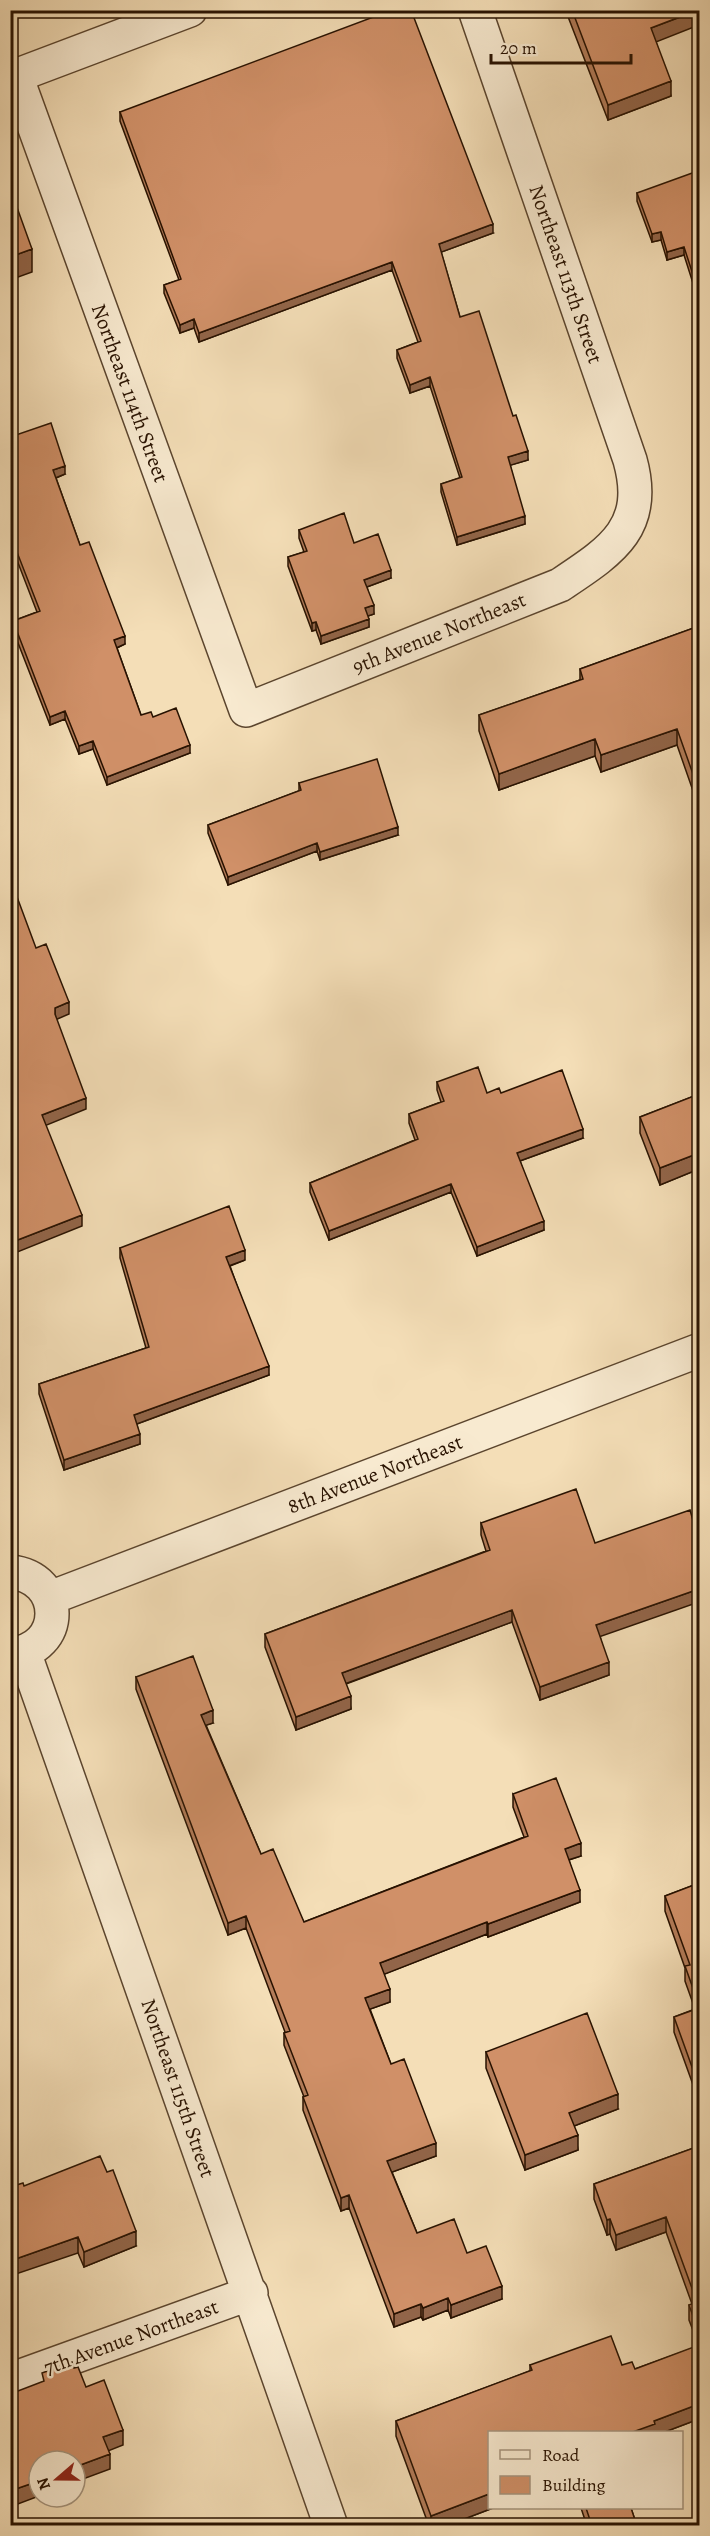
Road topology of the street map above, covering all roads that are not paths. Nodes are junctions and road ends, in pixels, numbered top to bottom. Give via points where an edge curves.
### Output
1 (190, 10) edge
2 (475, 10) edge
3 (124, 22) edge
4 (13, 77) edge
5 (619, 538) joint
6 (246, 710) joint
7 (699, 1350) edge
8 (10, 1572) edge
9 (50, 1598) junction
10 (17, 1653) edge
11 (250, 2293) junction
12 (10, 2380) edge
13 (331, 2526) edge

1 - 3 street
2 - 5 street, Northeast 113th Street via 636,481 631,520
3 - 4 street
4 - 6 street, Northeast 114th Street
5 - 6 street, 9th Avenue Northeast via 605,555 560,585
7 - 9 street, 8th Avenue Northeast
8 - 9 street via 28,1576
9 - 10 street via 52,1620 48,1631 34,1647
10 - 11 street, Northeast 115th Street
11 - 12 street, 7th Avenue Northeast
11 - 13 street, Northeast 115th Street

